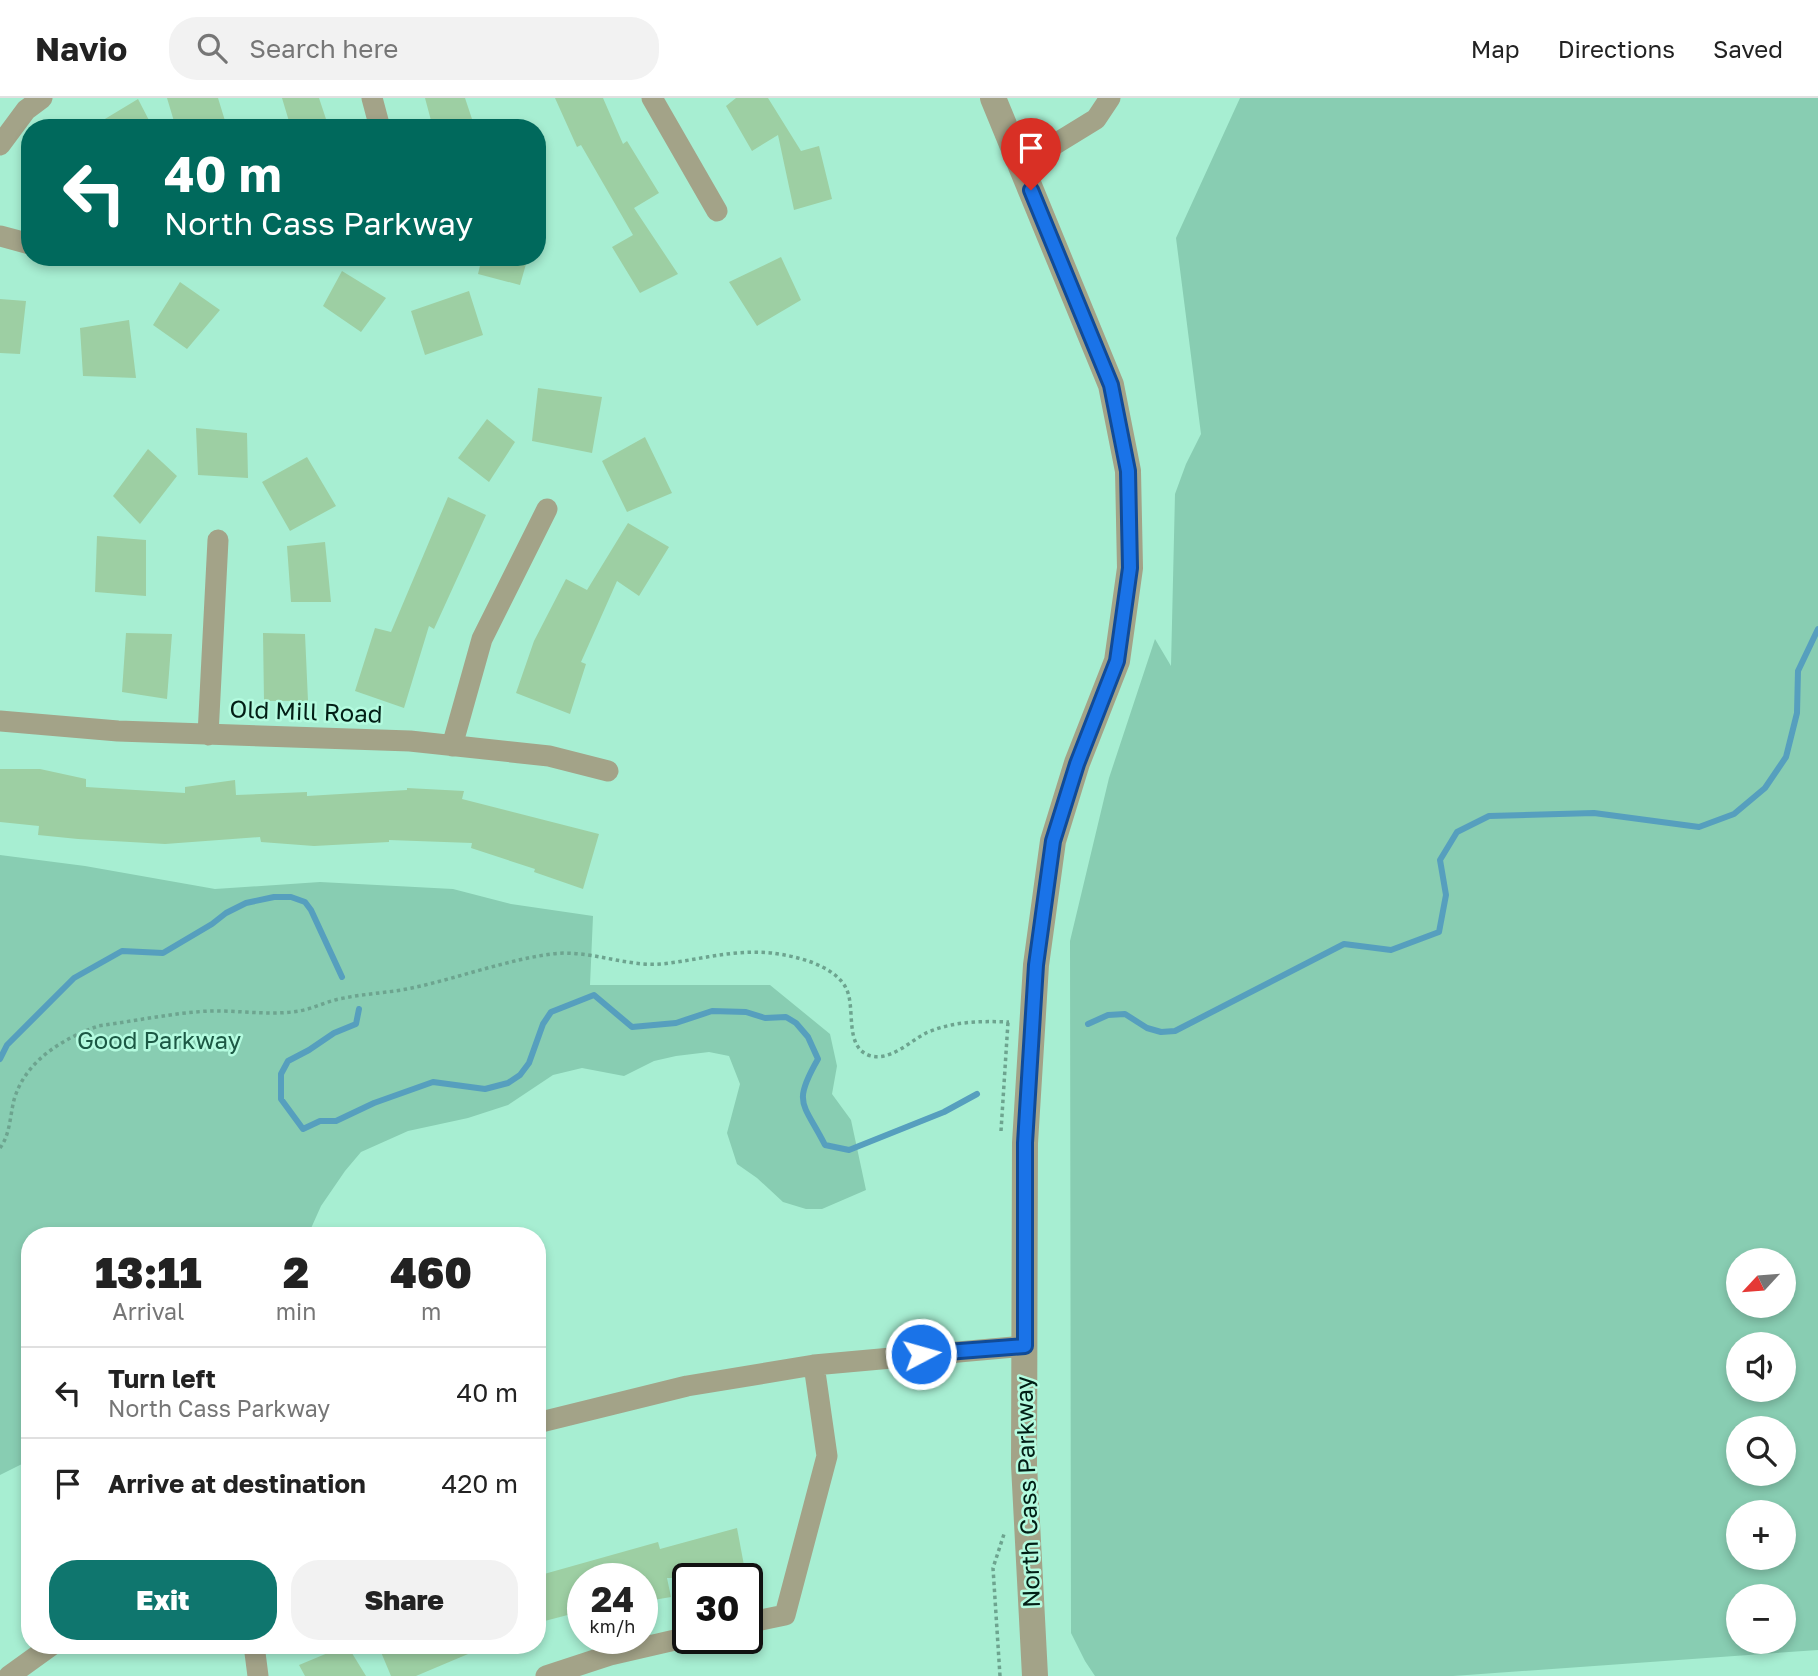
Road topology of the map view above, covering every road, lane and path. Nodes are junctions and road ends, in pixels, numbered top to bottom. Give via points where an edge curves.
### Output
1 (42, 98) edge
2 (372, 98) edge
3 (652, 98) edge
4 (993, 98) edge
5 (1110, 98) edge
6 (378, 119) edge
7 (0, 145) edge
8 (1021, 165) junction
9 (717, 211) dead end
10 (0, 236) edge
11 (21, 242) edge
12 (547, 509) dead end
13 (218, 540) dead end
14 (0, 721) edge
15 (208, 734) junction
16 (452, 746) junction
17 (608, 771) dead end
18 (1032, 1022) junction
19 (0, 1148) edge
20 (1025, 1346) junction
21 (814, 1365) junction
22 (546, 1421) edge
23 (763, 1620) edge
24 (672, 1641) edge
25 (40, 1654) edge
26 (255, 1654) edge
27 (9, 1676) edge
28 (258, 1676) edge
29 (546, 1676) edge
30 (1035, 1676) edge

1 - 7 street via 26,110
2 - 6 street
3 - 9 street
4 - 8 street, North Cass Parkway
5 - 8 street via 1096,120
8 - 18 street, North Cass Parkway via 1111,385 1128,471 1130,568 1117,661 1053,841
10 - 11 street
12 - 16 street via 482,639
13 - 15 street
14 - 15 street, Old Mill Road
15 - 16 street, Old Mill Road
16 - 17 street, Old Mill Road via 549,756
18 - 19 path via 949,1025 893,1052 868,1055 853,1035 846,987 827,970 803,960 738,951 659,964 594,954 555,954 405,989 337,999 295,1012 187,1013 90,1029 34,1063 20,1082
18 - 20 street, North Cass Parkway via 1025,1143
20 - 21 street
20 - 30 street, North Cass Parkway via 1024,1465
21 - 22 street via 687,1386
21 - 23 street via 827,1456 785,1615
24 - 29 street
25 - 27 street
26 - 28 street

